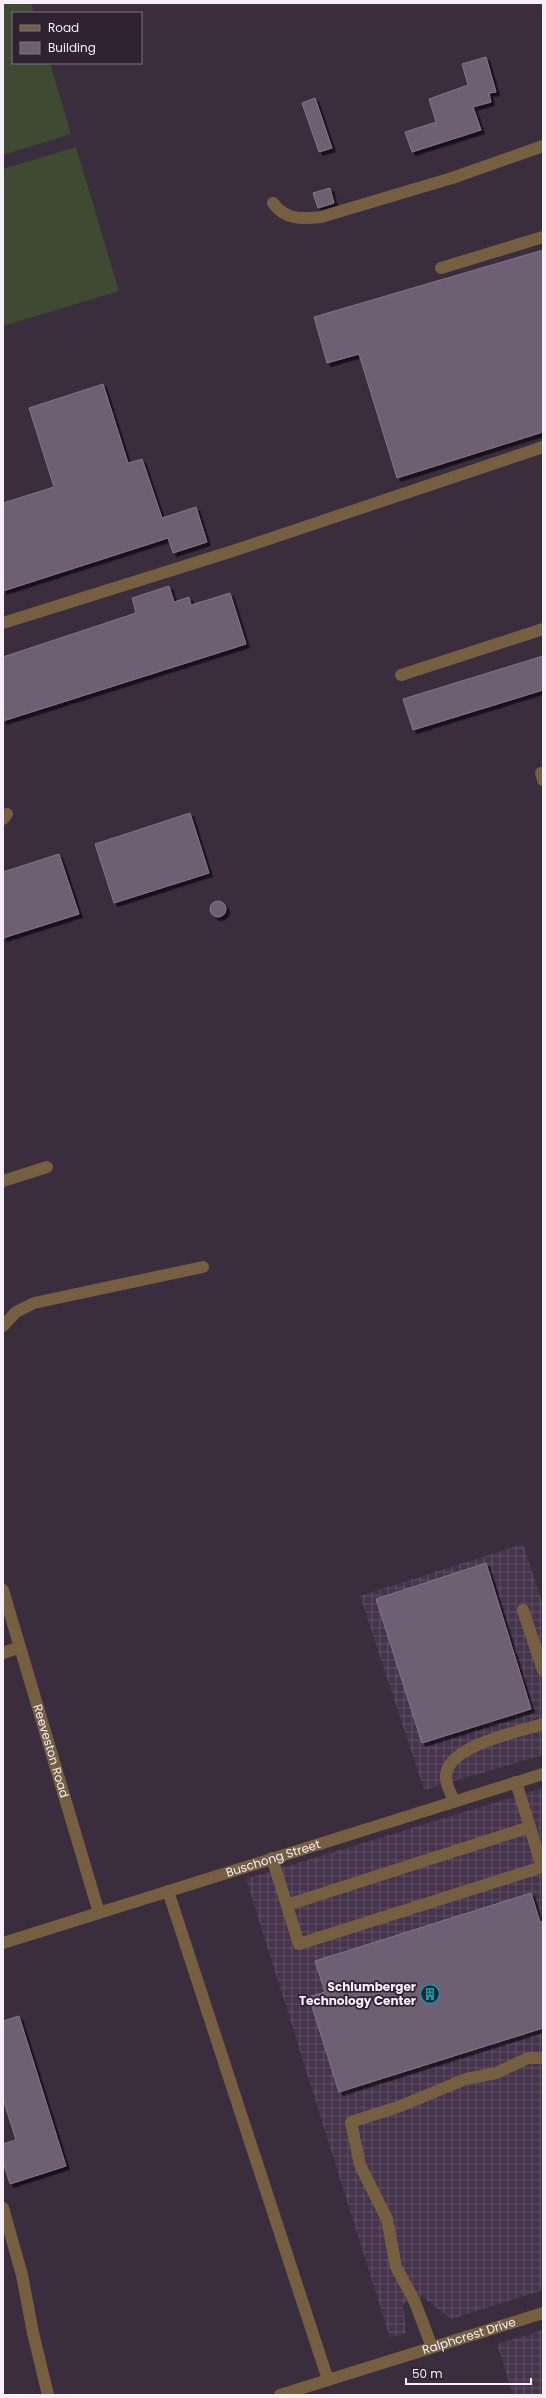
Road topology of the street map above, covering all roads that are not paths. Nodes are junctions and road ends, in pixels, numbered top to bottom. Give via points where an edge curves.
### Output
1 (543, 146) edge
2 (273, 203) dead end
3 (543, 237) edge
4 (441, 268) dead end
5 (543, 447) edge
6 (3, 624) edge
7 (543, 628) edge
8 (401, 674) dead end
9 (543, 773) edge
10 (543, 780) edge
11 (47, 1168) dead end
12 (3, 1181) edge
13 (203, 1267) dead end
14 (3, 1326) edge
15 (3, 1590) edge
16 (523, 1610) dead end
17 (20, 1647) junction
18 (3, 1652) edge
19 (543, 1670) edge
20 (543, 1724) edge
21 (543, 1774) edge
22 (516, 1782) junction
23 (454, 1801) junction
24 (530, 1827) junction
25 (272, 1858) junction
26 (168, 1891) junction
27 (287, 1905) junction
28 (99, 1913) junction
29 (3, 1943) edge
30 (543, 2058) edge
31 (3, 2208) edge
32 (543, 2312) edge
33 (432, 2347) junction
34 (328, 2380) junction
35 (48, 2395) edge
36 (280, 2395) edge

1 - 2 street via 452,178 321,217 300,219 286,215 278,211
3 - 4 street
5 - 6 street
7 - 8 street
9 - 10 street
11 - 12 street
13 - 14 street via 34,1303 16,1312
15 - 17 street, Reeveston Road
16 - 19 street
17 - 18 street
17 - 28 street, Reeveston Road
20 - 23 street via 469,1748 452,1761 446,1773 446,1781
21 - 22 street, Buschong Street
22 - 23 street, Buschong Street
22 - 24 street
23 - 25 street, Buschong Street
24 - 27 street
24 - 27 street via 542,1867 527,1872 300,1944
25 - 26 street, Buschong Street
25 - 27 street
26 - 28 street, Buschong Street
26 - 34 street
28 - 29 street, Buschong Street
30 - 33 street via 528,2058 496,2073 466,2079 398,2107 351,2122 360,2165 387,2219 396,2267 414,2300
31 - 35 street via 22,2275 32,2333
32 - 33 street, Ralphcrest Drive
33 - 34 street, Ralphcrest Drive
34 - 36 street, Ralphcrest Drive

